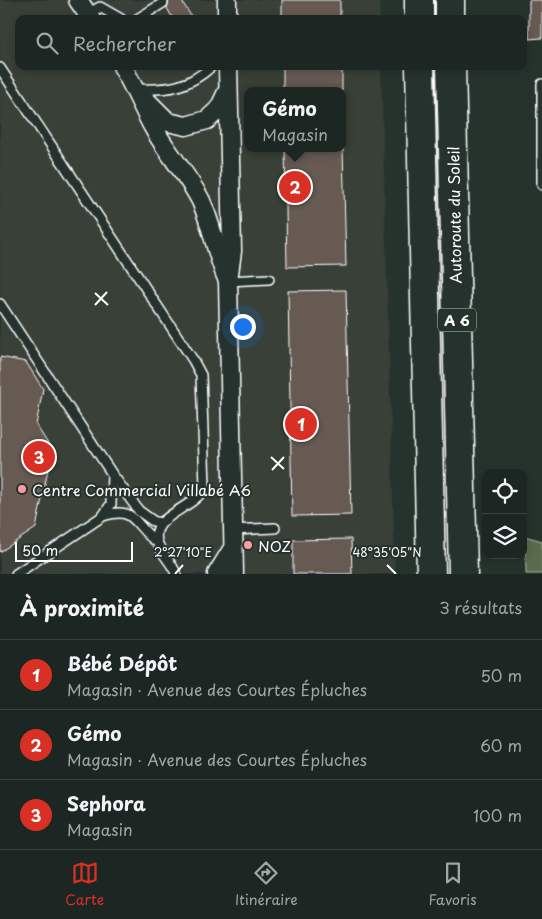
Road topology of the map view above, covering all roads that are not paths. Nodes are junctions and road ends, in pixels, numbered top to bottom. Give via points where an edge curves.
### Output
1 (227, 0) edge
2 (419, 0) edge
3 (450, 0) edge
4 (163, 3) dead end
5 (92, 8) edge
6 (110, 15) edge
7 (144, 15) edge
8 (227, 15) edge
9 (419, 15) edge
10 (450, 15) edge
11 (0, 68) edge
12 (124, 70) edge
13 (207, 70) edge
14 (228, 70) edge
15 (420, 70) edge
16 (451, 70) edge
17 (542, 84) edge
18 (136, 89) junction
19 (229, 90) junction
20 (542, 185) edge
21 (269, 279) dead end
22 (228, 281) junction
23 (0, 304) edge
24 (112, 474) junction
25 (103, 516) junction
26 (161, 523) junction
27 (275, 528) dead end
28 (233, 530) junction
29 (157, 542) junction
30 (233, 548) junction
31 (16, 574) edge
32 (176, 574) edge
33 (217, 574) edge
34 (234, 574) edge
35 (431, 574) edge
36 (462, 574) edge

1 - 8 street
2 - 9 highway
3 - 10 highway
4 - 7 lane
5 - 6 lane
11 - 26 lane via 201,375 205,486 201,495
12 - 18 street
13 - 18 lane via 168,90
14 - 19 street
15 - 35 highway, Autoroute du Soleil / A 6
16 - 36 highway, Autoroute du Soleil / A 6
17 - 20 lane
18 - 19 street via 168,122 186,126 207,120 219,110
18 - 22 street via 154,127 200,199
19 - 22 street via 232,251
21 - 22 lane
22 - 28 street
23 - 24 lane
24 - 25 lane via 111,504
24 - 26 lane via 139,511
25 - 29 lane via 118,511 127,513
25 - 31 lane
26 - 29 lane via 156,532
27 - 28 lane
28 - 30 street
29 - 32 lane
30 - 33 street
30 - 34 street

